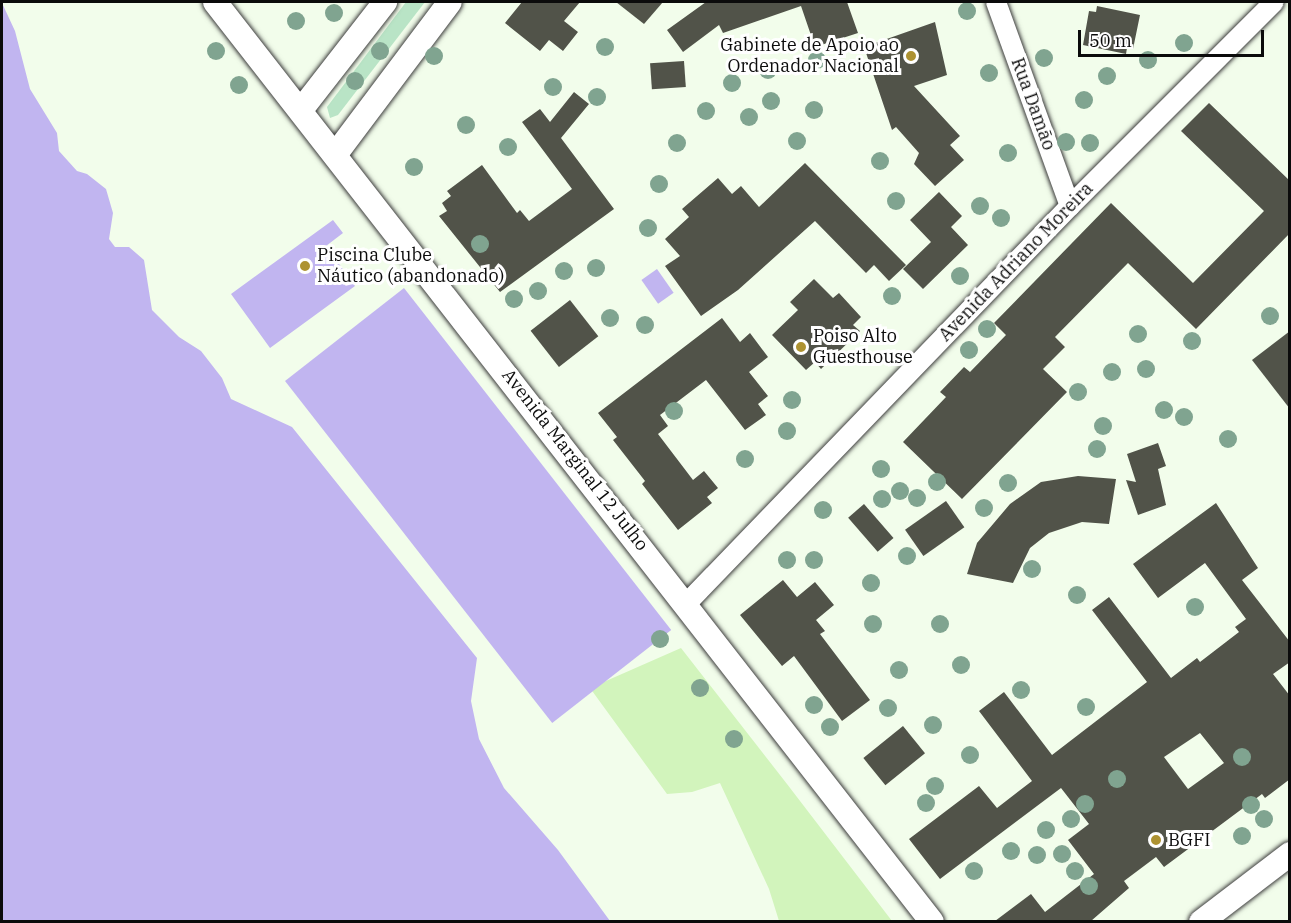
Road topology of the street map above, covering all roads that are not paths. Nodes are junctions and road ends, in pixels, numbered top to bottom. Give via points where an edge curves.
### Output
1 (215, 2) edge
2 (385, 2) edge
3 (450, 2) edge
4 (996, 2) edge
5 (1274, 2) edge
6 (301, 110) junction
7 (334, 155) junction
8 (1070, 206) junction
9 (687, 603) junction
10 (1290, 854) edge
11 (932, 921) edge
12 (1201, 921) edge

1 - 6 street, Avenida Marginal 12 Julho
2 - 6 street
3 - 7 street
4 - 8 street, Rua Damão
5 - 8 street, Avenida Adriano Moreira
6 - 7 street, Avenida Marginal 12 Julho
7 - 9 street, Avenida Marginal 12 Julho
8 - 9 street, Avenida Adriano Moreira
9 - 11 street, Avenida Marginal 12 Julho
10 - 12 street

